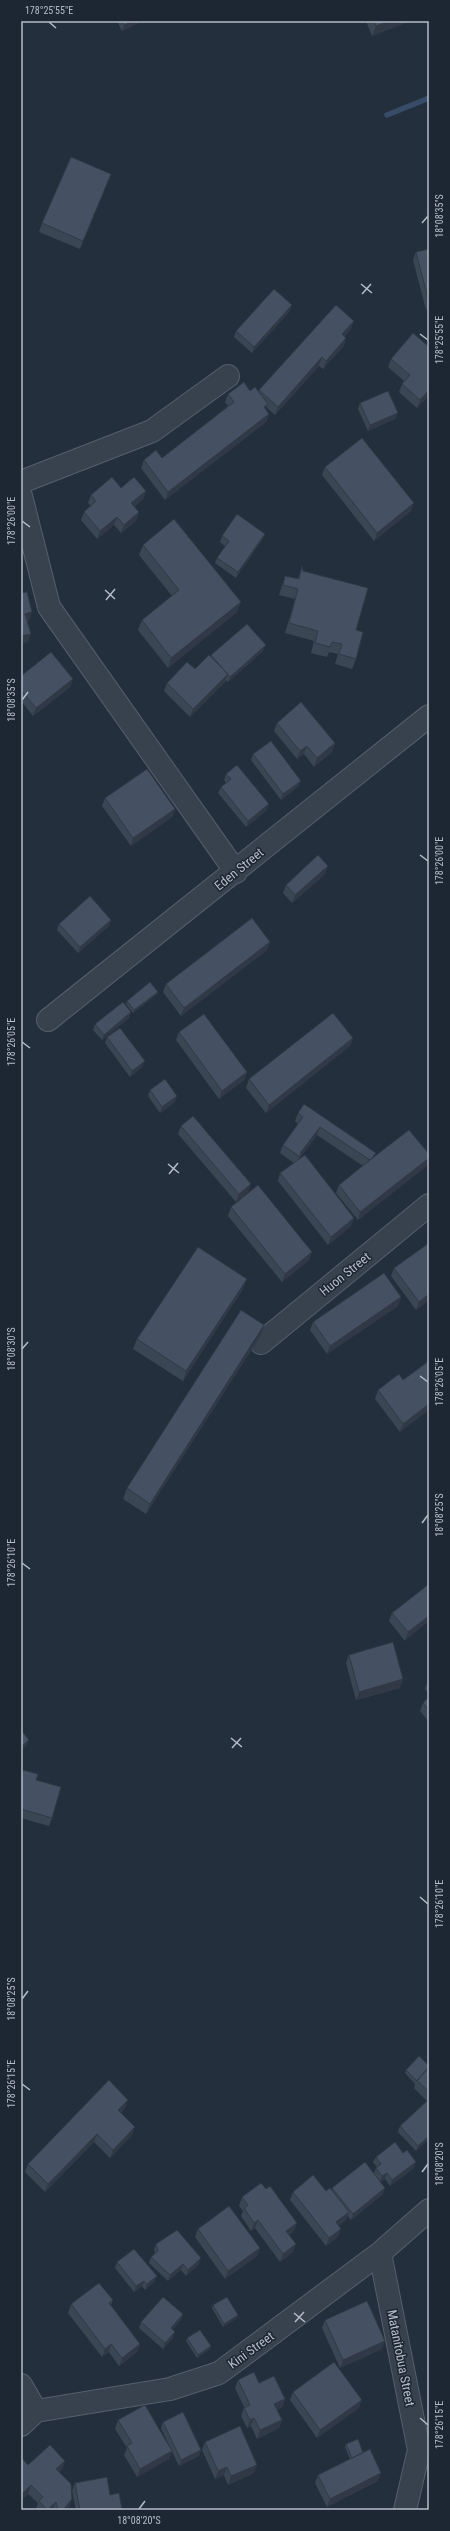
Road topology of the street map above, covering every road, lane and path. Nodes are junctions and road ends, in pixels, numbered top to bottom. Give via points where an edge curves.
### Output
1 (228, 376) dead end
2 (21, 482) edge
3 (21, 496) edge
4 (429, 716) edge
5 (236, 872) junction
6 (48, 1020) dead end
7 (429, 1205) edge
8 (261, 1343) edge
9 (429, 2210) edge
10 (380, 2253) junction
11 (21, 2385) edge
12 (28, 2418) edge
13 (405, 2510) edge

1 - 2 street via 152,431
3 - 5 street via 49,607
4 - 5 street, Eden Street
5 - 6 street, Eden Street
7 - 8 street, Huon Street
9 - 10 street, Kini Street
10 - 12 street, Kini Street via 219,2372 170,2389
10 - 13 street, Matanitobua Street via 419,2450
11 - 12 street

